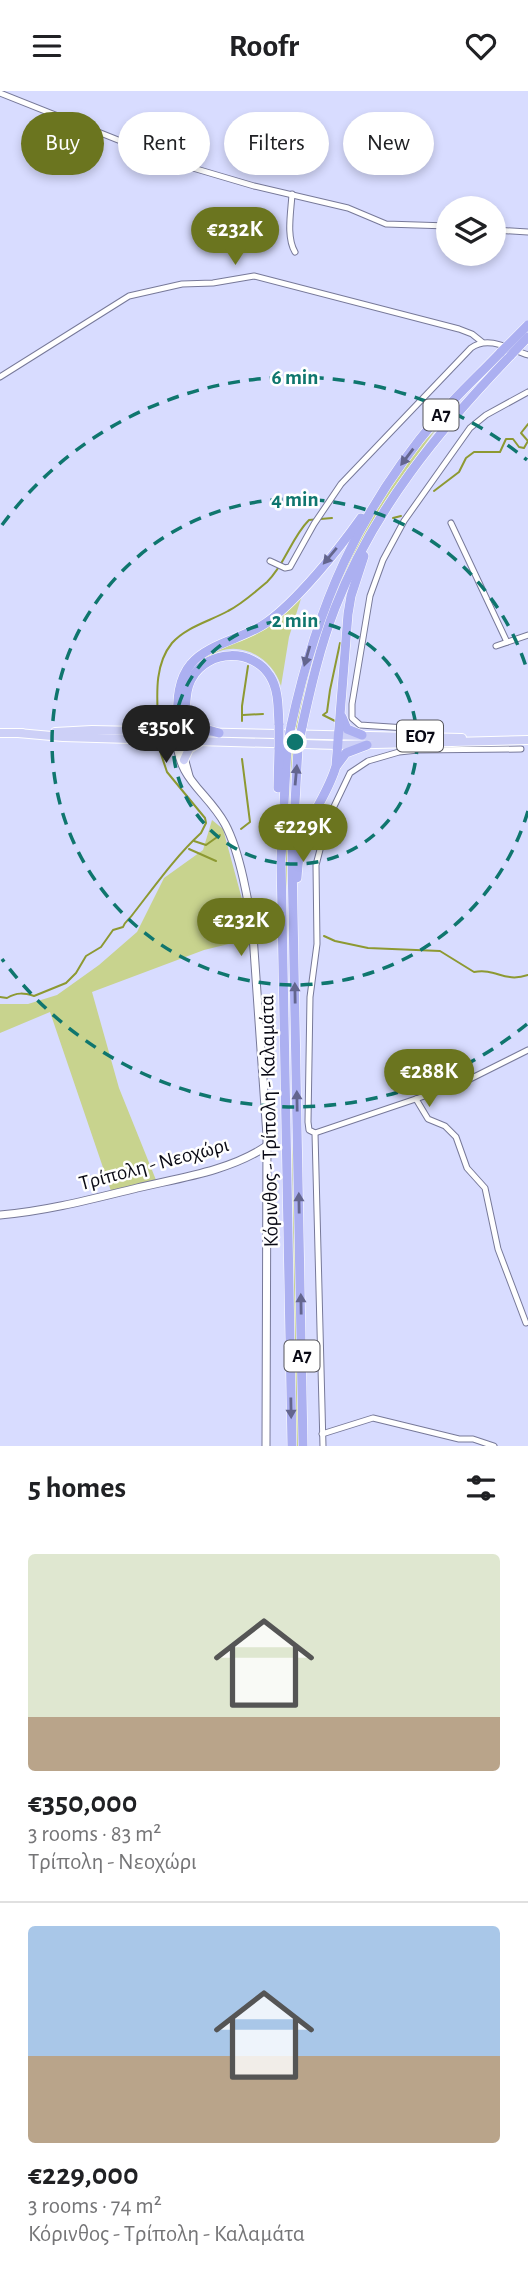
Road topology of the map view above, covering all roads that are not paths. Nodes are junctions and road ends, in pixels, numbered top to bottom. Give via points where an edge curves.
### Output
1 (0, 93) edge
2 (292, 194) junction
3 (436, 226) edge
4 (506, 231) edge
5 (528, 232) edge
6 (295, 252) dead end
7 (528, 325) edge
8 (528, 337) edge
9 (482, 342) junction
10 (506, 353) junction
11 (528, 355) edge
12 (0, 377) edge
13 (528, 392) edge
14 (387, 483) junction
15 (379, 519) junction
16 (451, 523) dead end
17 (273, 562) dead end
18 (528, 635) edge
19 (508, 642) junction
20 (496, 646) dead end
21 (187, 707) junction
22 (340, 712) junction
23 (0, 733) edge
24 (219, 733) junction
25 (362, 735) junction
26 (180, 736) junction
27 (427, 736) junction
28 (338, 740) junction
29 (477, 740) junction
30 (528, 740) edge
31 (201, 741) junction
32 (367, 745) junction
33 (283, 748) junction
34 (521, 749) dead end
35 (184, 760) junction
36 (336, 766) junction
37 (189, 778) junction
38 (293, 916) junction
39 (528, 1050) edge
40 (416, 1099) junction
41 (315, 1133) junction
42 (265, 1147) junction
43 (0, 1215) edge
44 (526, 1323) dead end
45 (322, 1434) junction
46 (266, 1446) edge
47 (292, 1446) edge
48 (303, 1446) edge
49 (323, 1446) edge
50 (494, 1446) edge

1 - 2 street via 168,160
2 - 3 street via 348,208 386,224
2 - 6 street
4 - 5 street
7 - 10 highway, Κόρινθος - Τρίπολη - Καλαμάτα / Α7, bridge
8 - 10 highway, Κόρινθος - Τρίπολη - Καλαμάτα / Α7, bridge
9 - 11 street
9 - 12 street via 459,329 254,276 129,296
9 - 17 street via 471,348 341,484 290,567
10 -> 14 highway, Κόρινθος - Τρίπολη - Καλαμάτα / Α7 via 439,417
10 - 15 highway, Κόρινθος - Τρίπολη - Καλαμάτα / Α7 via 396,490
13 - 27 street via 486,415 465,434 404,521 370,596 352,718 359,725 406,728
14 -> 26 highway via 279,613 188,666 181,683
14 -> 33 highway, Κόρινθος - Τρίπολη - Καλαμάτα / Α7, bridge via 324,605
15 - 22 highway via 351,596
38 -> 15 highway, Κόρινθος - Τρίπολη - Καλαμάτα / Α7, bridge via 293,819 302,727 335,609
16 - 19 street
18 - 19 street
19 - 20 street
21 - 24 highway via 198,727
21 - 26 highway
21 - 33 highway, bridge via 188,686 201,666 219,657 241,656 261,665 272,679
22 - 25 highway via 347,729
22 - 28 highway
23 - 26 main road, ΕΟ7 via 92,730
24 - 26 main road, ΕΟ7
24 - 28 main road, ΕΟ7
25 - 27 main road, ΕΟ7
25 - 28 main road, ΕΟ7
26 - 31 main road, ΕΟ7
26 - 35 main road
26 - 37 main road via 178,756
27 - 29 main road, ΕΟ7
28 - 31 main road, ΕΟ7
28 - 32 main road, ΕΟ7
28 - 36 highway
29 - 30 main road, ΕΟ7
29 - 32 main road, ΕΟ7
31 - 35 main road via 189,749
32 - 36 highway via 346,753
33 -> 47 highway, Κόρινθος - Τρίπολη - Καλαμάτα / Α7
34 - 41 street via 399,752 368,761 350,773 328,819 316,865 317,944 308,1028 308,1122
35 - 37 main road
36 - 38 highway via 302,841
37 - 42 main road via 225,824 249,906
48 -> 38 highway, Κόρινθος - Τρίπολη - Καλαμάτα / Α7
39 - 40 street via 483,1074
40 - 41 street
40 - 44 street via 428,1119 456,1136 467,1168 485,1188 498,1249
41 - 45 street
42 - 43 main road, Τρίπολη - Νεοχώρι via 232,1163 161,1183
42 - 46 main road
45 - 49 street
45 - 50 street via 373,1418

